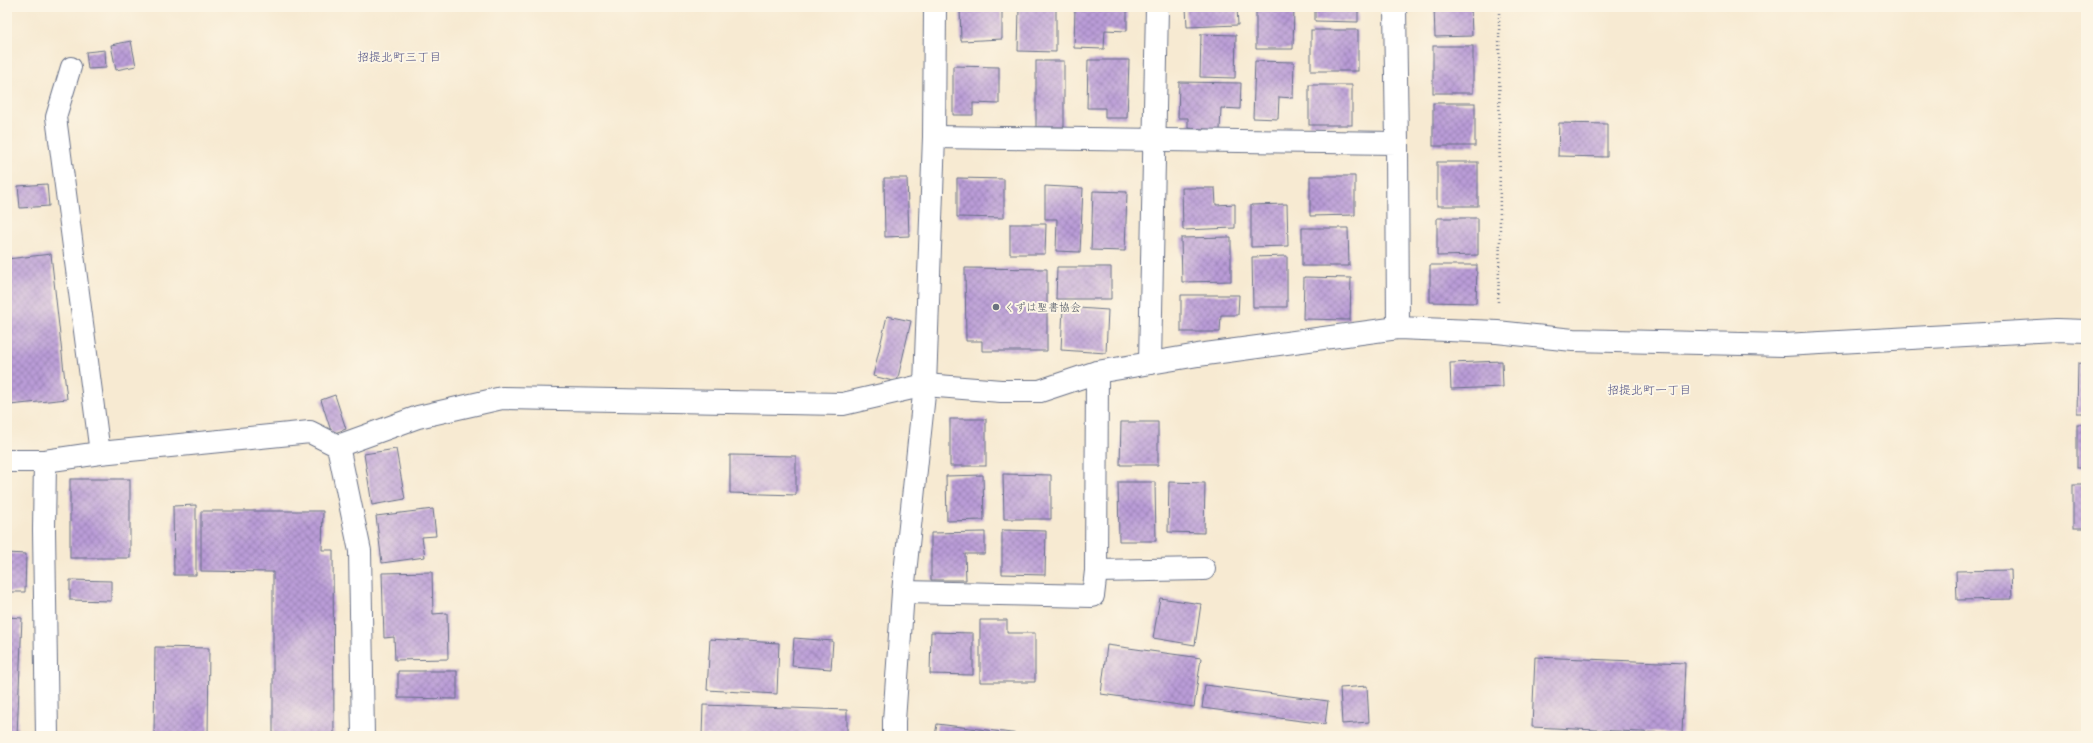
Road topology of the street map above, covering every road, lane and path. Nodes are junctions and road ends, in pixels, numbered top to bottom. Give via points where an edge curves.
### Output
1 (935, 7) edge
2 (1157, 7) edge
3 (1395, 7) edge
4 (1499, 7) edge
5 (71, 67) dead end
6 (934, 137) junction
7 (1154, 140) junction
8 (1397, 143) junction
9 (1398, 328) junction
10 (2086, 331) edge
11 (1497, 332) junction
12 (1150, 363) junction
13 (1097, 372) junction
14 (925, 385) junction
15 (338, 446) junction
16 (100, 453) junction
17 (7, 461) edge
18 (45, 461) junction
19 (1204, 568) dead end
20 (1096, 571) junction
21 (904, 592) junction
22 (47, 736) edge
23 (363, 736) edge
24 (894, 736) edge

1 - 6 street
2 - 7 street
3 - 8 street
4 - 11 path via 1500,238
5 - 16 lane via 56,117
6 - 7 street
6 - 14 street
7 - 8 street
7 - 12 street
8 - 9 street
9 - 11 street
9 - 12 street
10 - 11 street via 2056,330 1784,345 1573,340
12 - 13 street
13 - 14 street via 1040,391 1001,391
13 - 20 street
14 - 15 street via 844,404 502,398 418,417
14 - 21 street
15 - 16 street via 310,432
15 - 23 street via 360,551
16 - 18 street
17 - 18 street
18 - 22 street
19 - 20 street
20 - 21 street via 1093,596
21 - 24 street

